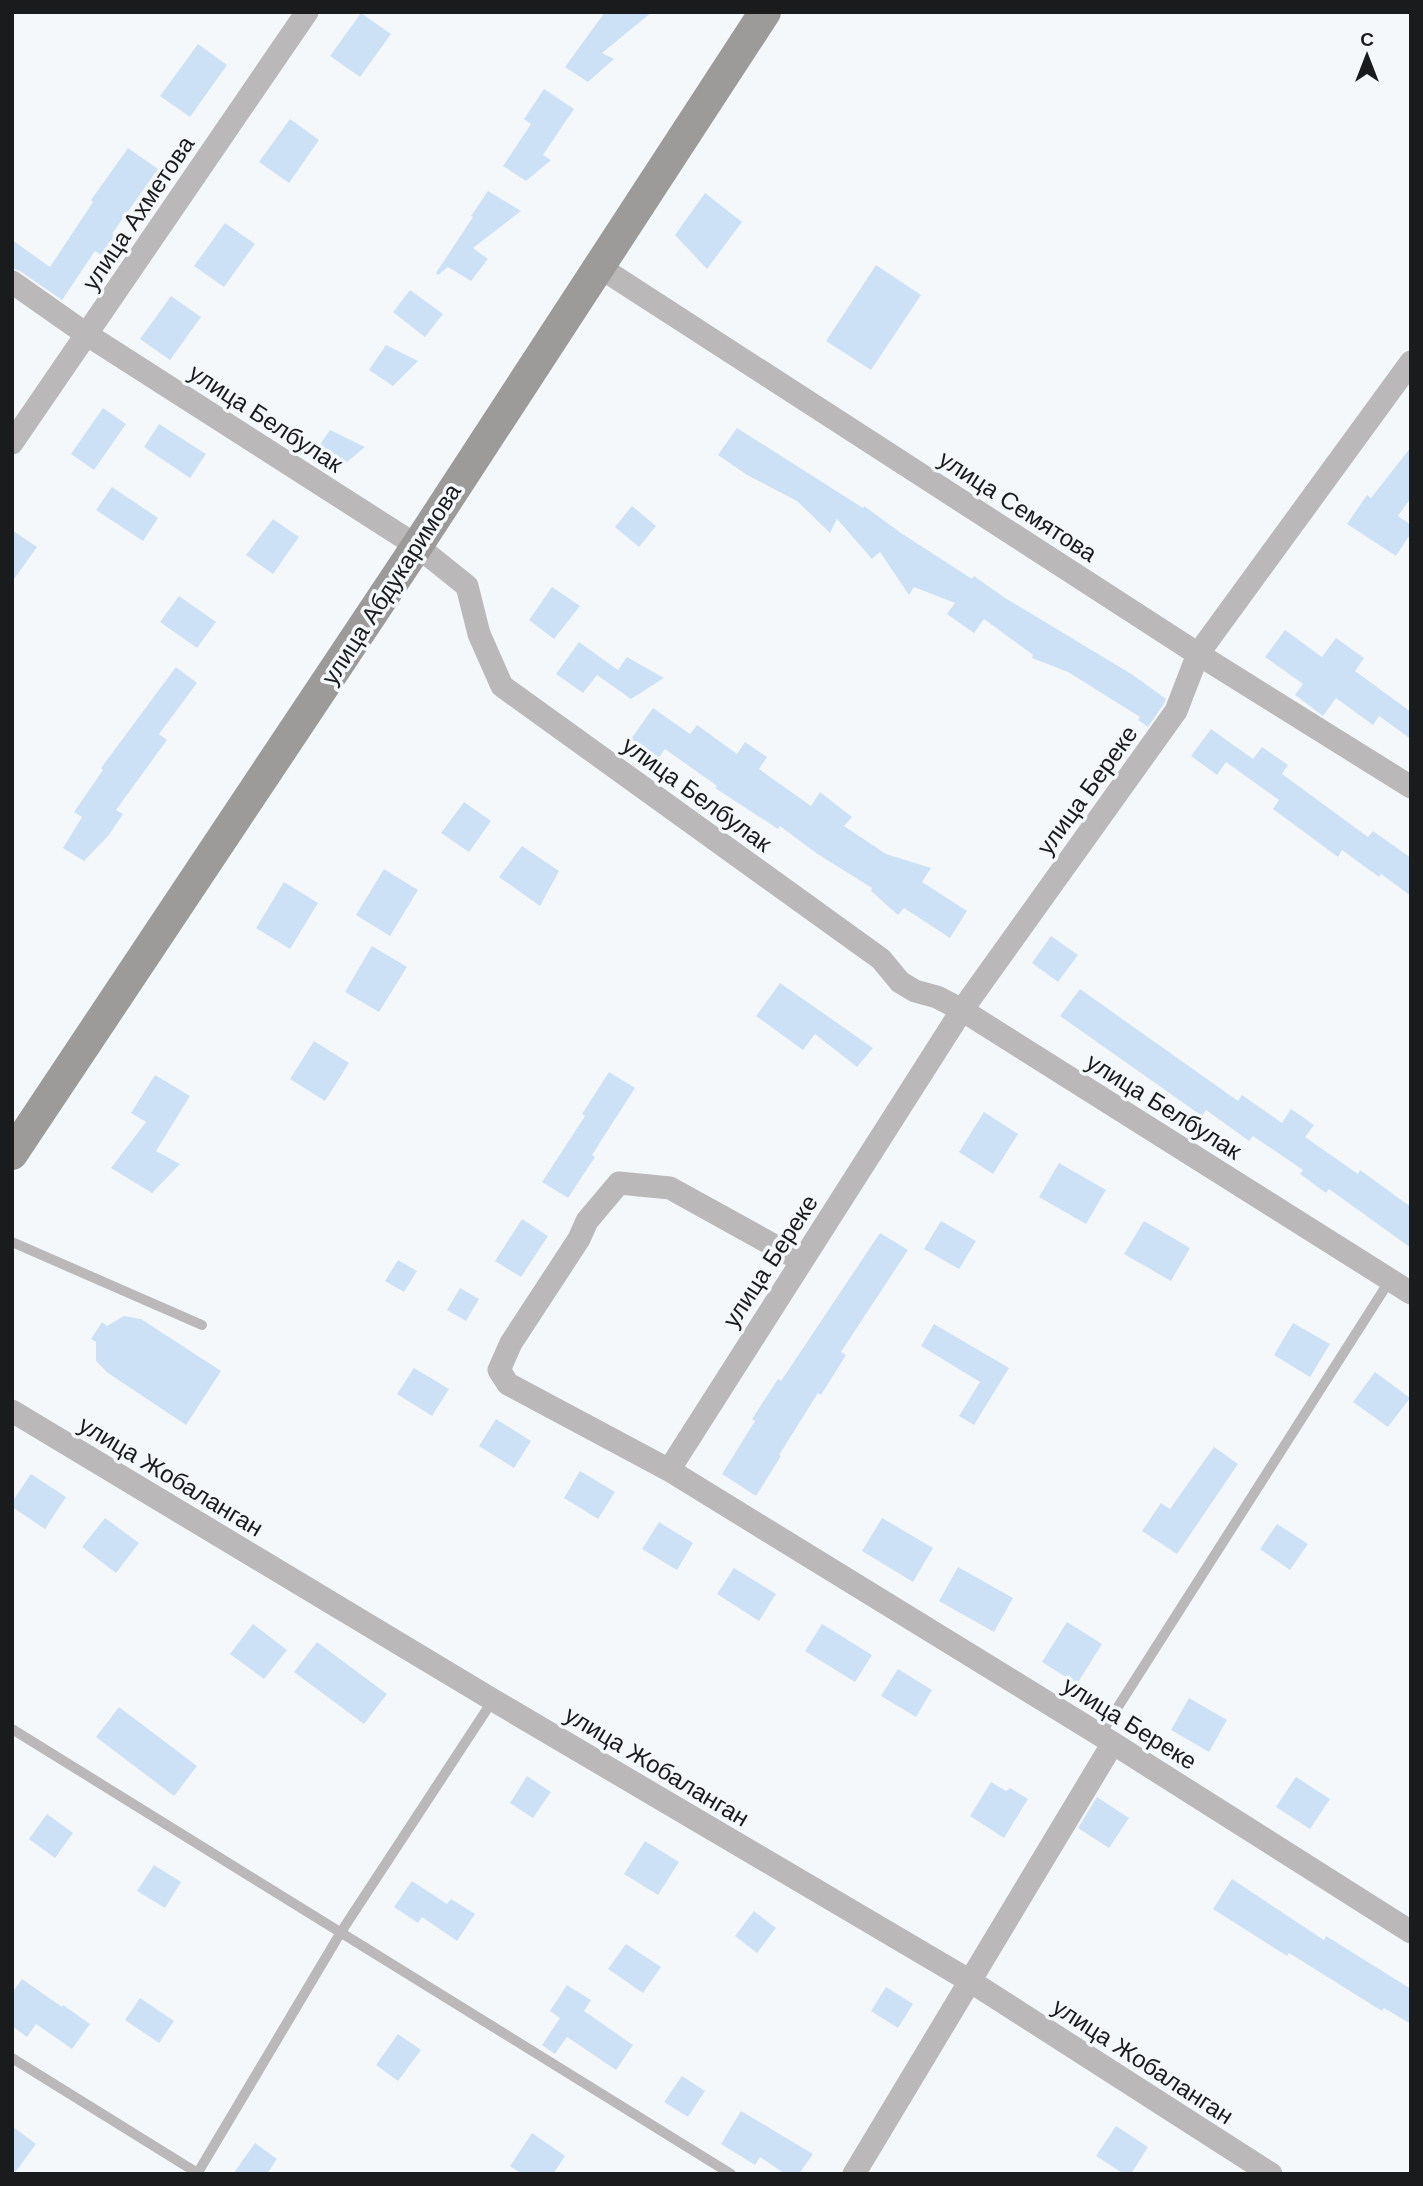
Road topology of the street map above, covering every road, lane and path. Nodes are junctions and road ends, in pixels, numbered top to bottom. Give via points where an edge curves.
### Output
1 (307, 12) edge
2 (765, 12) edge
3 (598, 266) junction
4 (12, 282) edge
5 (86, 334) junction
6 (1411, 362) edge
7 (12, 443) edge
8 (417, 546) junction
9 (1198, 654) junction
10 (1411, 788) edge
11 (962, 1010) junction
12 (12, 1154) edge
13 (12, 1242) edge
14 (802, 1261) junction
15 (1390, 1280) junction
16 (1411, 1293) edge
17 (202, 1325) dead end
18 (12, 1411) edge
19 (668, 1470) junction
20 (492, 1700) junction
21 (12, 1729) edge
22 (1107, 1739) junction
23 (1411, 1932) edge
24 (341, 1933) junction
25 (970, 1981) junction
26 (12, 2058) edge
27 (198, 2173) edge
28 (731, 2174) edge
29 (854, 2174) edge
30 (1271, 2174) edge

1 - 5 street, улица Ахметова
2 - 3 main road, улица Абдукаримова
3 - 8 main road, улица Абдукаримова
3 - 9 street, улица Семятова
4 - 5 street, улица Белбулак
5 - 7 street, улица Ахметова
5 - 8 street, улица Белбулак
6 - 9 street, улица Береке
8 - 11 street, улица Белбулак via 467,586 479,634 502,686 881,959 900,982
8 - 12 main road, улица Абдукаримова
9 - 10 street, улица Семятова
9 - 11 street, улица Береке via 1176,711
11 - 14 street, улица Береке
11 - 15 street, улица Белбулак
13 - 17 lane
14 - 19 street, улица Береке
14 - 19 street via 670,1188 619,1183 587,1222 499,1370 508,1384
15 - 16 street, улица Белбулак
15 - 22 lane
18 - 20 street, улица Жобаланган
19 - 22 street, улица Береке
20 - 24 lane
20 - 25 street, улица Жобаланган
21 - 24 lane
22 - 23 street, улица Береке
22 - 25 street
24 - 27 lane
24 - 28 lane
25 - 29 street
25 - 30 street, улица Жобаланган
26 - 27 lane

